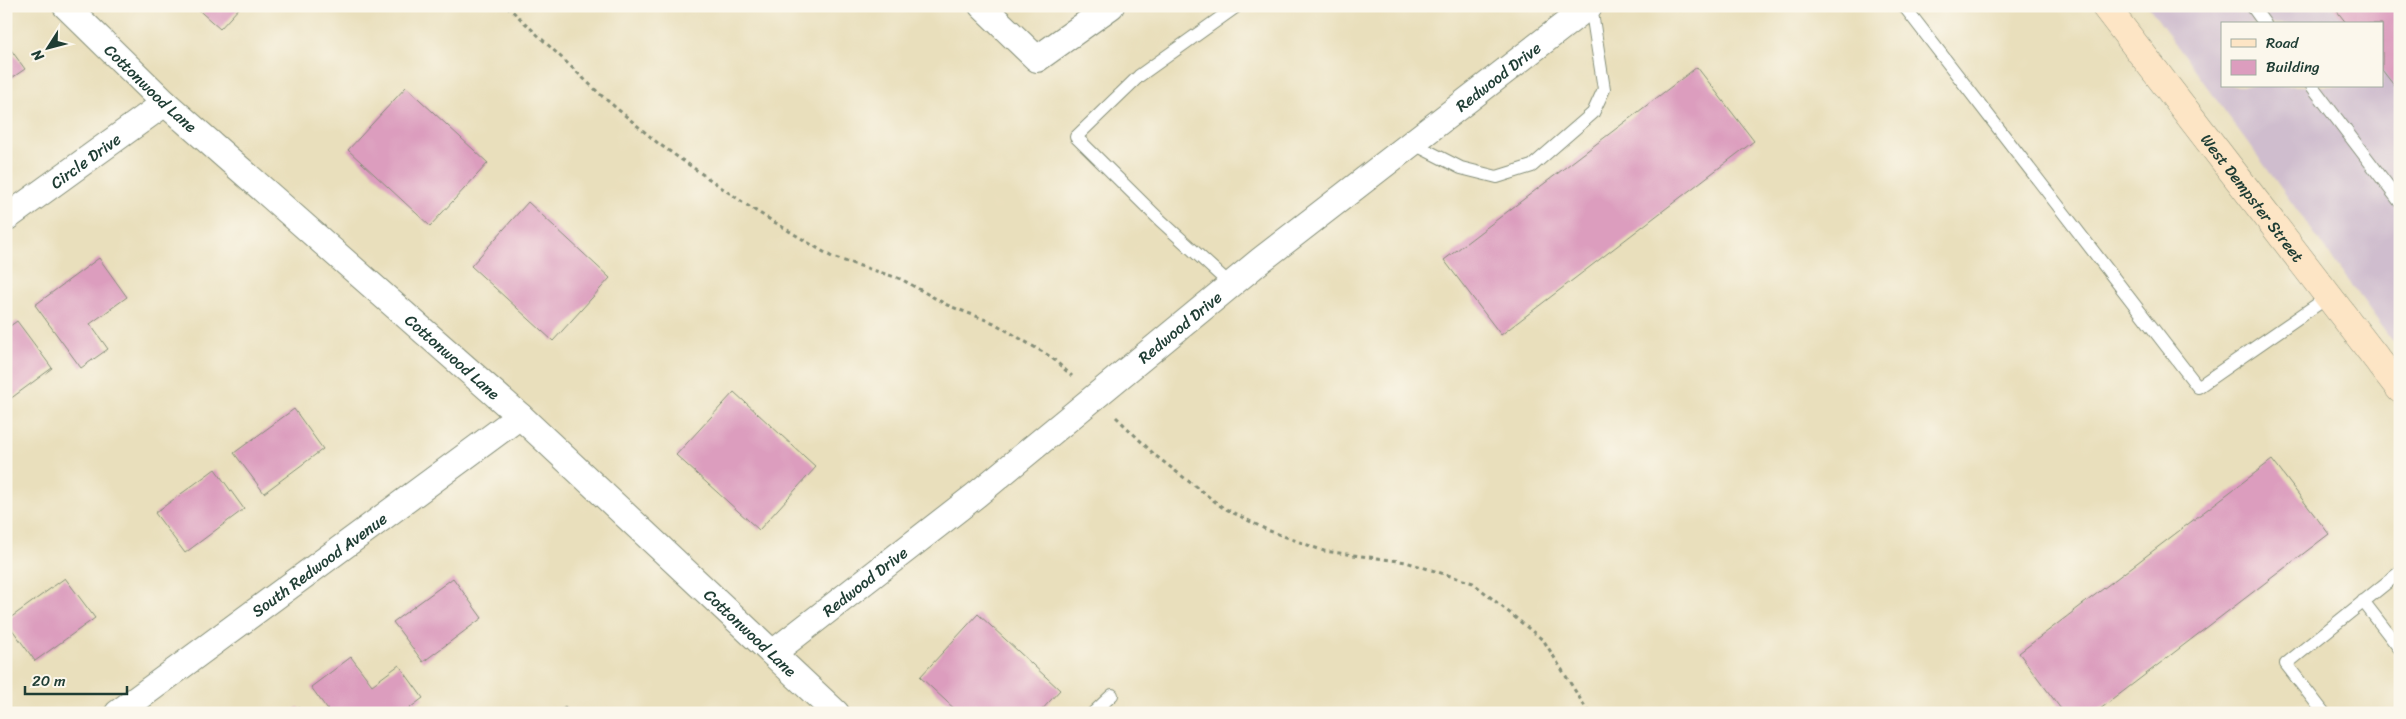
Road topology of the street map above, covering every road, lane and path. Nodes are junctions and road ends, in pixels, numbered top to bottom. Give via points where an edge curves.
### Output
1 (66, 6) edge
2 (507, 6) edge
3 (982, 6) edge
4 (1111, 6) edge
5 (1237, 6) edge
6 (1590, 6) edge
7 (1904, 6) edge
8 (2105, 6) edge
9 (2252, 6) edge
10 (2264, 22) edge
11 (2314, 88) edge
12 (165, 103) junction
13 (1412, 143) junction
14 (2400, 202) edge
15 (6, 218) edge
16 (1231, 285) junction
17 (2328, 296) junction
18 (1076, 379) dead end
19 (2400, 389) edge
20 (1112, 413) dead end
21 (520, 416) junction
22 (2400, 572) edge
23 (2363, 602) junction
24 (2400, 649) edge
25 (774, 652) junction
26 (1112, 695) dead end
27 (118, 713) edge
28 (836, 713) edge
29 (1094, 713) edge
30 (1589, 713) edge
31 (2324, 713) edge

1 - 12 street, Cottonwood Lane
2 - 18 path via 602,96 659,144 751,208 832,257 901,279 947,305 994,323 1051,357
3 - 4 street via 1037,58
5 - 16 lane via 1139,76 1076,137
6 - 13 street, Redwood Drive
6 - 13 lane via 1604,89 1593,113 1532,166 1497,177 1461,168
7 - 17 lane via 2198,387
8 - 17 main road, West Dempster Street
9 - 10 lane
11 - 14 lane
12 - 15 street, Circle Drive
12 - 21 street, Cottonwood Lane
13 - 16 street, Redwood Drive
16 - 25 street, Redwood Drive via 976,495
17 - 19 main road, West Dempster Street
20 - 30 path via 1156,456 1222,507 1267,530 1324,551 1406,562 1473,583 1544,641
21 - 25 street, Cottonwood Lane
21 - 27 street, South Redwood Avenue
22 - 23 lane
23 - 24 lane
23 - 31 lane via 2286,664
25 - 28 street, Cottonwood Lane
26 - 29 lane

